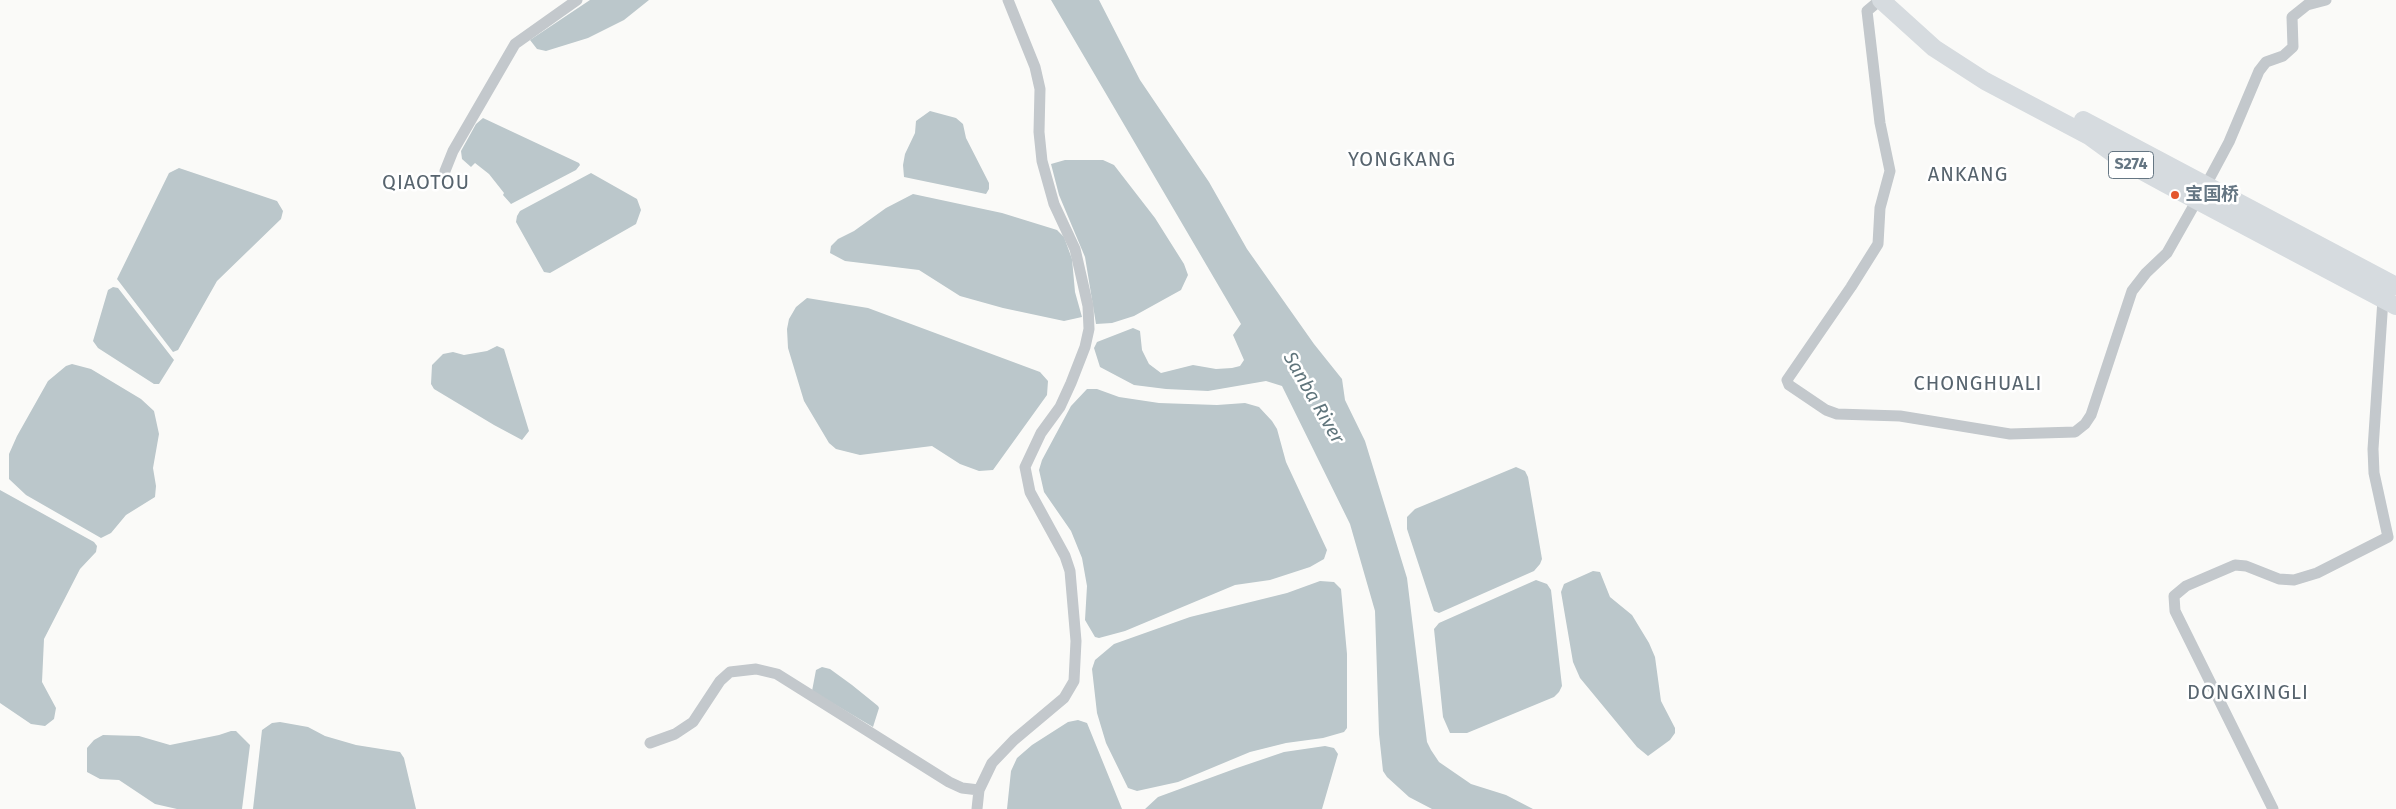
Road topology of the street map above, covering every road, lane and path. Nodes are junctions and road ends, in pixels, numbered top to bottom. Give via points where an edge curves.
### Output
1 (577, 0) edge
2 (1008, 0) edge
3 (1880, 0) edge
4 (1896, 0) edge
5 (2326, 0) edge
6 (445, 171) dead end
7 (2202, 193) junction
8 (2396, 286) edge
9 (2390, 303) edge
10 (650, 744) dead end
11 (979, 790) junction
12 (976, 809) edge
13 (2272, 809) edge

1 - 6 street via 515,44 453,151
2 - 11 street via 1035,67 1040,89 1042,162 1054,204 1075,249 1088,306 1089,329 1085,347 1060,407 1041,433 1025,468 1030,492 1070,571 1076,641 1074,680 1064,698 1002,751 992,763
3 - 7 main road, S274 via 1914,32 1961,66 2089,136 2122,160
3 - 7 street via 1867,11 1880,123 1890,171 1880,208 1878,244 1787,380 1789,385 1826,410 1837,414 1900,416 2010,434 2075,432 2091,415 2132,291 2167,253
4 - 7 main road, S274 via 1940,39 1982,67
5 - 7 street via 2307,5 2294,14 2291,21 2294,47 2283,56 2266,62 2259,70 2229,142
7 - 8 main road, S274
7 - 9 main road, S274
9 - 13 street via 2372,449 2388,537 2317,573 2294,580 2279,579 2235,565 2186,586 2174,596 2175,611
10 - 11 street via 675,734 692,722 720,681 730,672 756,669 776,674 949,782
11 - 12 street

